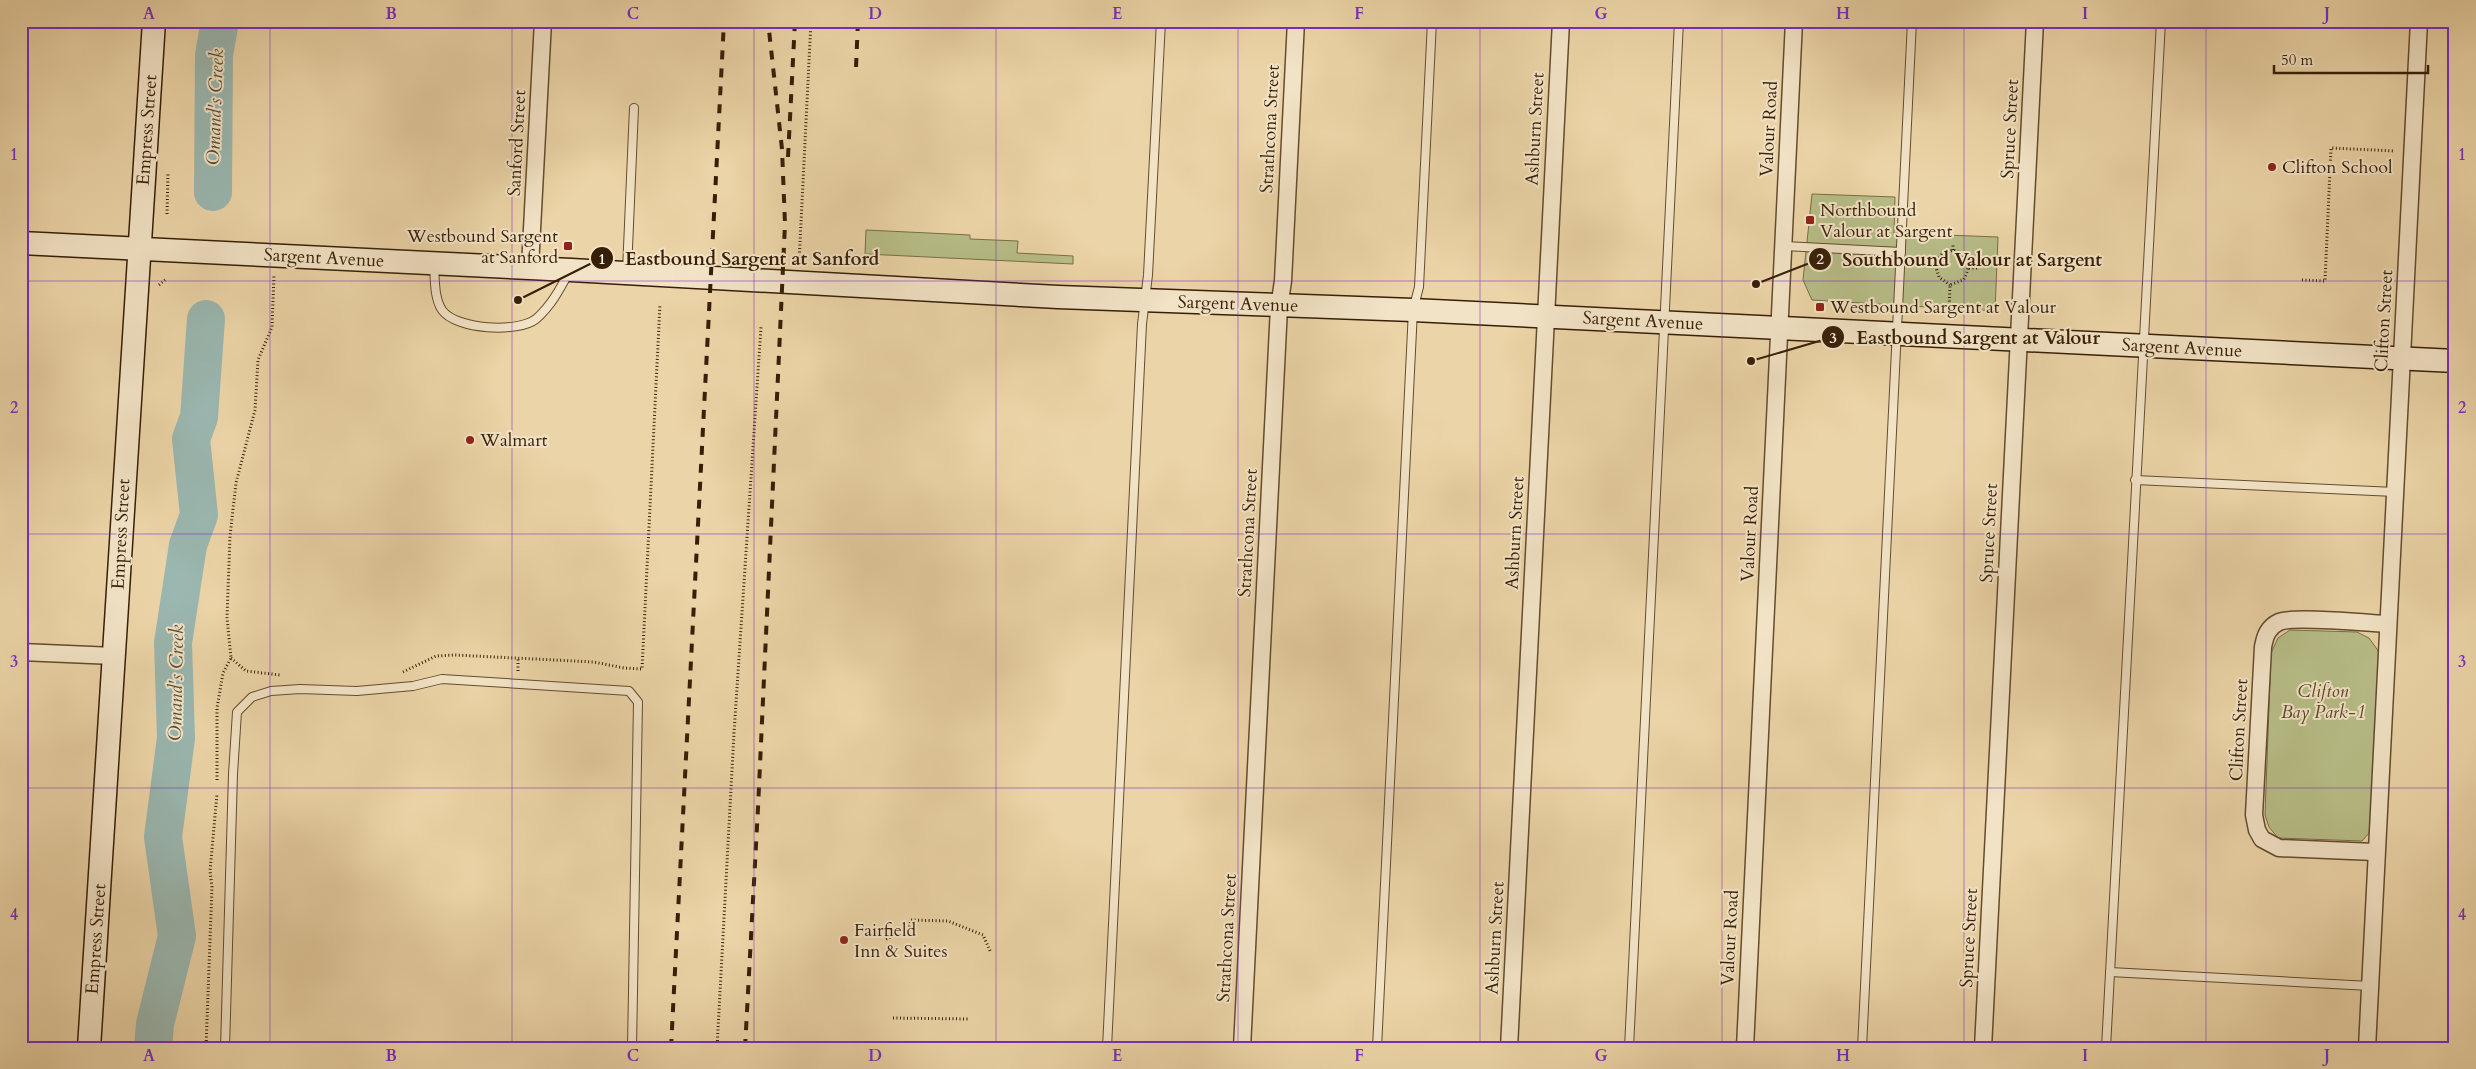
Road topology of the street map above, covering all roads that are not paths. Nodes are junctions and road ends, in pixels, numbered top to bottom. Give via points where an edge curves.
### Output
1 (154, 21) edge
2 (543, 21) edge
3 (1161, 21) edge
4 (1296, 21) edge
5 (1432, 21) edge
6 (1561, 21) edge
7 (1679, 21) edge
8 (1794, 21) edge
9 (1912, 21) edge
10 (2035, 21) edge
11 (2161, 21) edge
12 (2419, 21) edge
13 (634, 108) dead end
14 (21, 243) edge
15 (1784, 246) junction
16 (138, 249) junction
17 (1901, 252) junction
18 (434, 263) junction
19 (530, 268) junction
20 (570, 270) junction
21 (627, 273) junction
22 (1144, 301) junction
23 (1279, 306) junction
24 (1414, 310) junction
25 (1546, 316) junction
26 (1664, 322) junction
27 (1780, 329) junction
28 (1897, 334) junction
29 (2019, 340) junction
30 (2142, 346) junction
31 (2402, 359) junction
32 (2455, 361) edge
33 (2135, 480) junction
34 (2395, 492) junction
35 (2388, 624) junction
36 (21, 652) edge
37 (114, 656) junction
38 (2375, 852) junction
39 (2110, 972) junction
40 (2370, 986) junction
41 (89, 1048) edge
42 (225, 1048) edge
43 (632, 1048) edge
44 (1107, 1048) edge
45 (1242, 1048) edge
46 (1376, 1048) edge
47 (1509, 1048) edge
48 (1629, 1048) edge
49 (1745, 1048) edge
50 (1862, 1048) edge
51 (1983, 1048) edge
52 (2106, 1048) edge
53 (2367, 1048) edge

1 - 16 main road, Empress Street
2 - 19 street, Sanford Street
3 - 22 lane
4 - 23 street, Strathcona Street via 1283,281
5 - 24 lane via 1419,287
6 - 25 street, Ashburn Street
7 - 26 lane
8 - 15 street, Valour Road
9 - 17 lane
10 - 29 street, Spruce Street
11 - 30 lane
12 - 31 street, Clifton Street
13 - 21 lane
14 - 16 main road, Sargent Avenue
15 - 17 lane
15 - 27 street, Valour Road
16 - 18 main road, Sargent Avenue
16 - 37 main road, Empress Street
17 - 28 lane
18 - 19 main road, Sargent Avenue
18 - 20 lane via 436,292 443,311 462,324 510,328 535,320 556,298
19 - 20 main road, Sargent Avenue
20 - 21 main road, Sargent Avenue
21 - 22 main road, Sargent Avenue
22 - 23 main road, Sargent Avenue
22 - 44 lane
23 - 24 main road, Sargent Avenue
23 - 45 street, Strathcona Street
24 - 25 main road, Sargent Avenue
24 - 46 lane
25 - 26 main road, Sargent Avenue
25 - 47 street, Ashburn Street
26 - 27 main road, Sargent Avenue
26 - 48 lane
27 - 28 main road, Sargent Avenue
27 - 49 street, Valour Road
28 - 29 main road, Sargent Avenue
28 - 50 lane
29 - 30 main road, Sargent Avenue
29 - 51 street, Spruce Street
30 - 31 main road, Sargent Avenue
30 - 33 lane
31 - 32 main road, Sargent Avenue
31 - 34 street, Clifton Street
33 - 34 lane
33 - 39 lane
34 - 35 street, Clifton Street
35 - 38 street, Clifton Street
35 - 38 street, Clifton Street via 2289,620 2270,627 2263,647 2254,815 2257,830 2262,839 2279,848
36 - 37 street
37 - 41 main road, Empress Street
38 - 40 street, Clifton Street
39 - 40 lane
39 - 52 lane
40 - 53 street, Clifton Street
42 - 43 lane via 237,712 252,696 271,691 358,691 413,686 442,679 629,691 638,702

